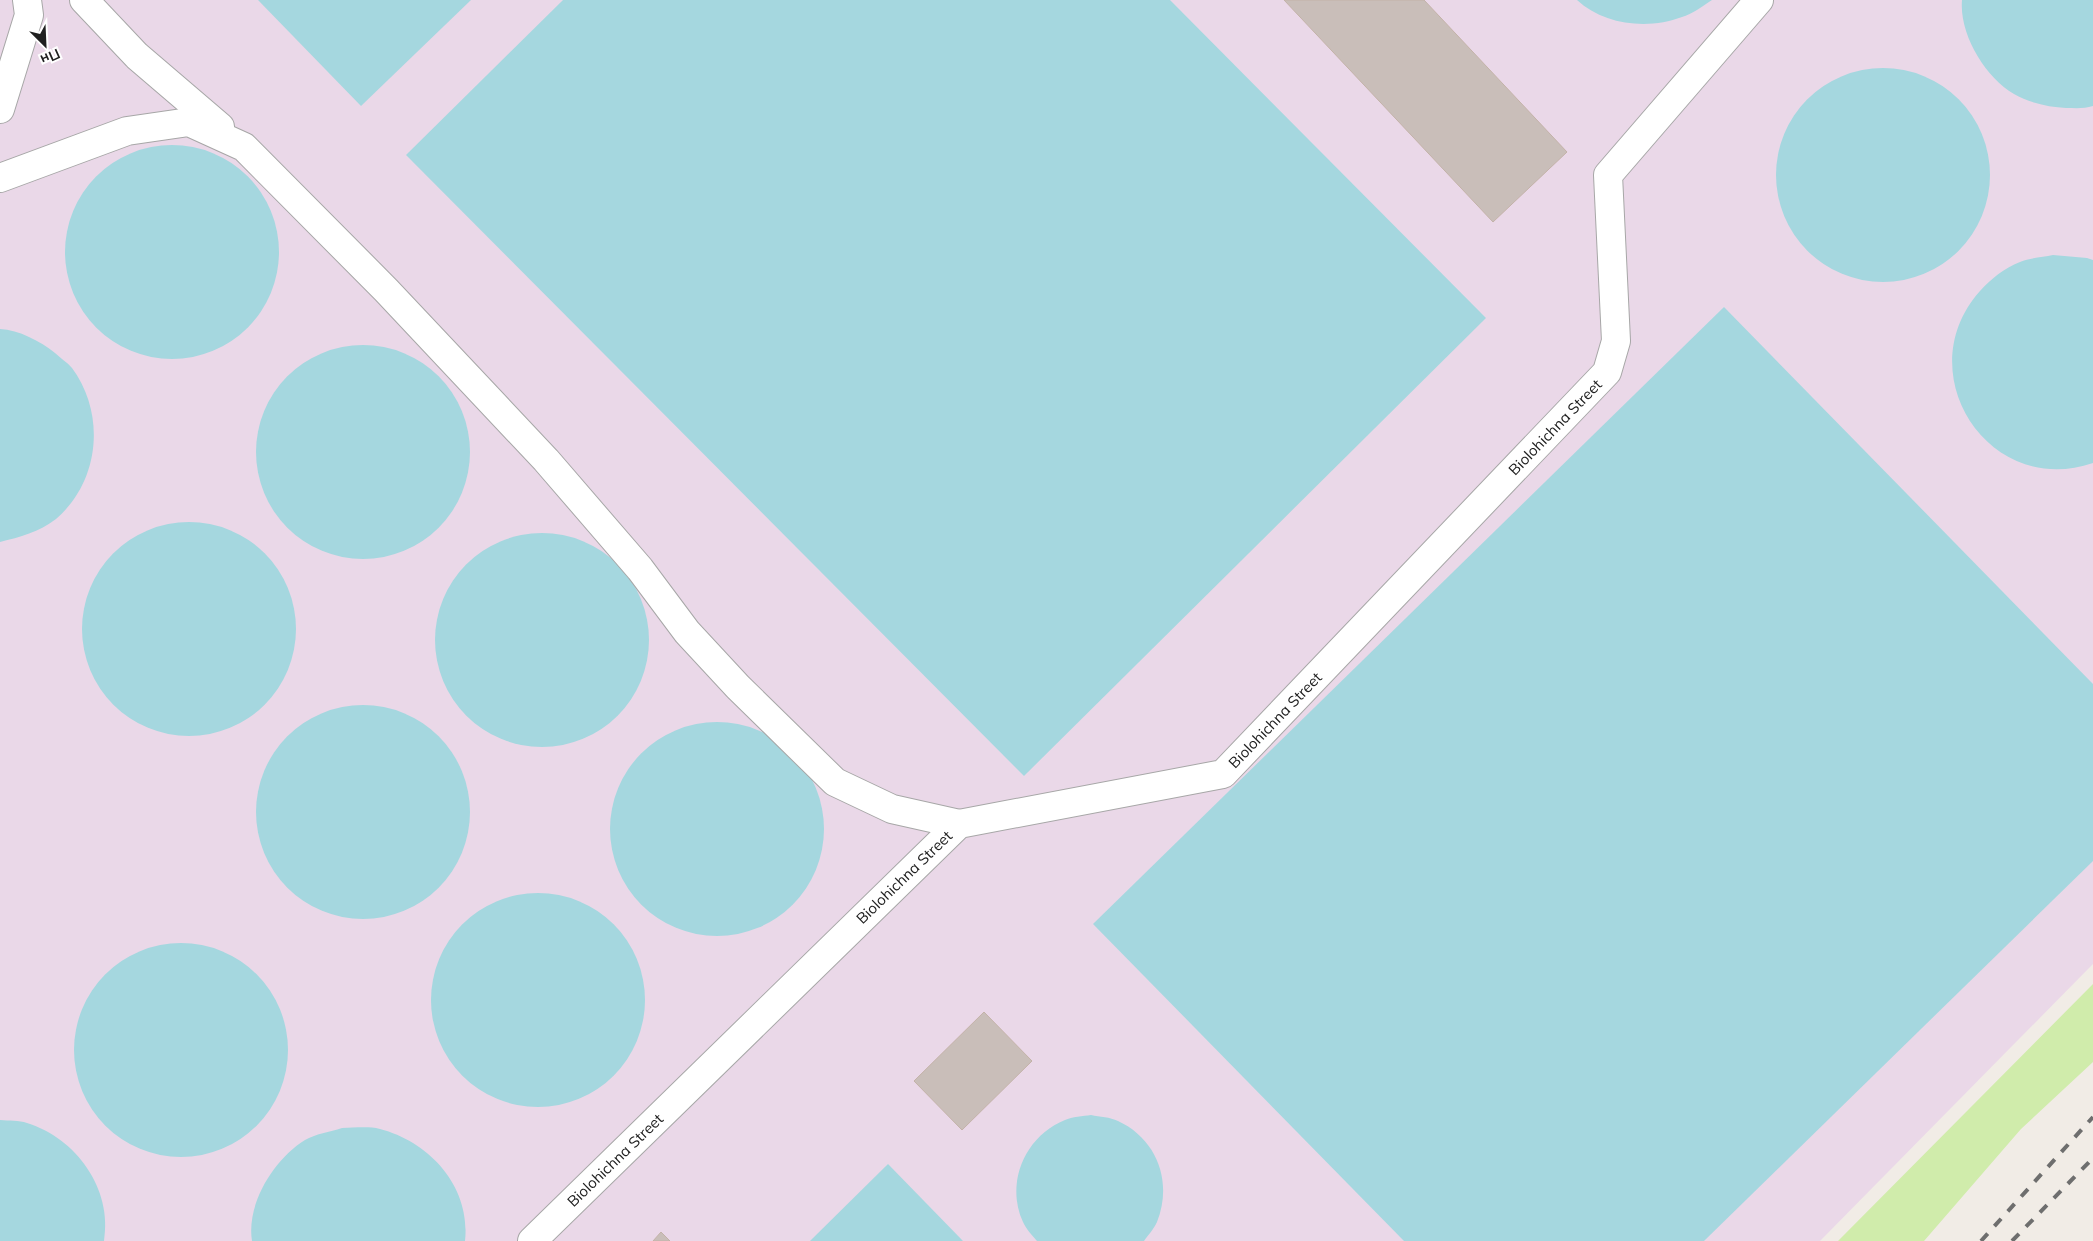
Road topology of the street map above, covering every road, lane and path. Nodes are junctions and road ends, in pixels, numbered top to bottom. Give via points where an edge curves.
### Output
1 (27, 0) edge
2 (84, 0) edge
3 (1759, 0) edge
4 (0, 109) edge
5 (244, 147) junction
6 (0, 178) edge
7 (959, 824) junction
8 (532, 1241) edge

1 - 4 lane via 29,15
2 - 5 lane via 137,56
3 - 7 lane, Biolohichna Street via 1608,175 1616,341 1607,372 1223,774
5 - 6 lane via 189,122 127,131
5 - 7 lane via 386,290 532,446 640,569 687,632 835,782 892,809
7 - 8 lane, Biolohichna Street

